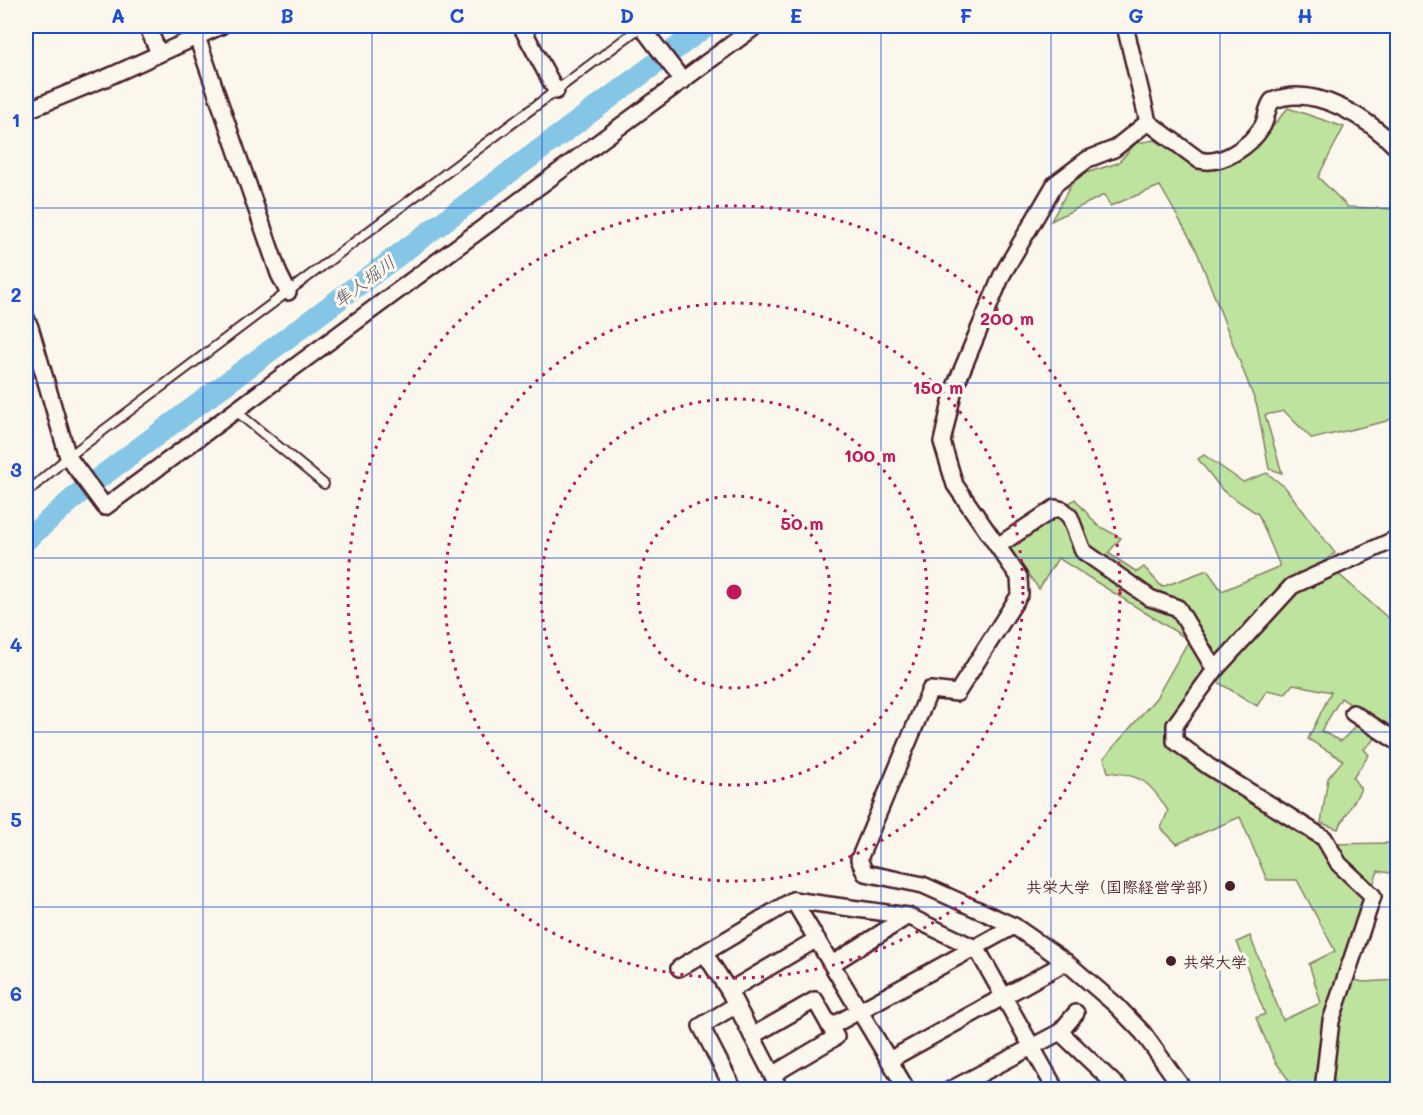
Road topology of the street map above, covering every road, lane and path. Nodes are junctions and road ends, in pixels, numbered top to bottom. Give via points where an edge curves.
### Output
1 (147, 26) edge
2 (221, 26) edge
3 (521, 26) edge
4 (642, 26) edge
5 (756, 26) edge
6 (1125, 26) edge
7 (197, 37) junction
8 (159, 53) junction
9 (683, 81) junction
10 (556, 91) junction
11 (26, 108) edge
12 (1148, 122) junction
13 (1398, 149) edge
14 (288, 292) junction
15 (26, 318) edge
16 (237, 412) junction
17 (68, 457) junction
18 (324, 484) dead end
19 (26, 493) edge
20 (1398, 538) edge
21 (999, 546) junction
22 (1215, 670) junction
23 (1353, 713) dead end
24 (1398, 742) edge
25 (793, 900) junction
26 (908, 916) junction
27 (1014, 926) junction
28 (817, 939) junction
29 (977, 949) junction
30 (705, 954) junction
31 (1066, 962) junction
32 (832, 964) junction
33 (679, 968) dead end
34 (729, 991) junction
35 (1004, 997) junction
36 (736, 1005) junction
37 (859, 1010) junction
38 (1076, 1012) dead end
39 (830, 1026) junction
40 (1060, 1032) junction
41 (752, 1036) junction
42 (1031, 1046) junction
43 (889, 1060) junction
44 (772, 1075) junction
45 (734, 1089) edge
46 (780, 1089) edge
47 (907, 1089) edge
48 (950, 1089) edge
49 (1056, 1089) edge
50 (1122, 1089) edge
51 (1184, 1089) edge
52 (1323, 1089) edge

1 - 8 street
2 - 7 street
3 - 10 street
4 - 9 street
4 - 10 lane
5 - 9 street
6 - 12 street
7 - 8 street
7 - 14 street
8 - 11 street
9 - 16 street
10 - 14 lane
12 - 13 street via 1207,162 1243,149 1264,125 1272,101 1296,97 1335,105 1375,129
12 - 21 street via 1113,149 1088,159 1055,184 1002,275 954,389 942,442 955,485
14 - 17 lane
15 - 17 street
16 - 17 street via 105,507
16 - 18 lane
17 - 19 lane
20 - 22 street via 1292,586
21 - 22 street via 1055,508 1063,510 1070,517 1083,551 1150,598 1178,608
21 - 27 street via 1019,577 1020,594 957,693 930,690 859,859 865,873 922,885
22 - 52 street via 1175,725 1174,741 1324,838 1339,864 1373,896 1331,1021
23 - 24 street
25 - 26 street
25 - 28 street
25 - 30 street
26 - 29 street
26 - 32 street
27 - 29 street
27 - 31 street
28 - 32 street
28 - 34 street
29 - 35 street
29 - 37 street
30 - 33 street
30 - 34 street
31 - 35 street
31 - 51 street via 1143,1033
32 - 37 street
34 - 36 street
35 - 42 street
35 - 43 street
36 - 41 street
36 - 45 street via 701,1026
37 - 39 street
37 - 43 street
38 - 40 street
39 - 41 street via 815,1000
39 - 44 street via 836,1037
40 - 42 street
40 - 50 street
41 - 44 street
42 - 48 street
42 - 49 street
43 - 47 street
44 - 46 street

